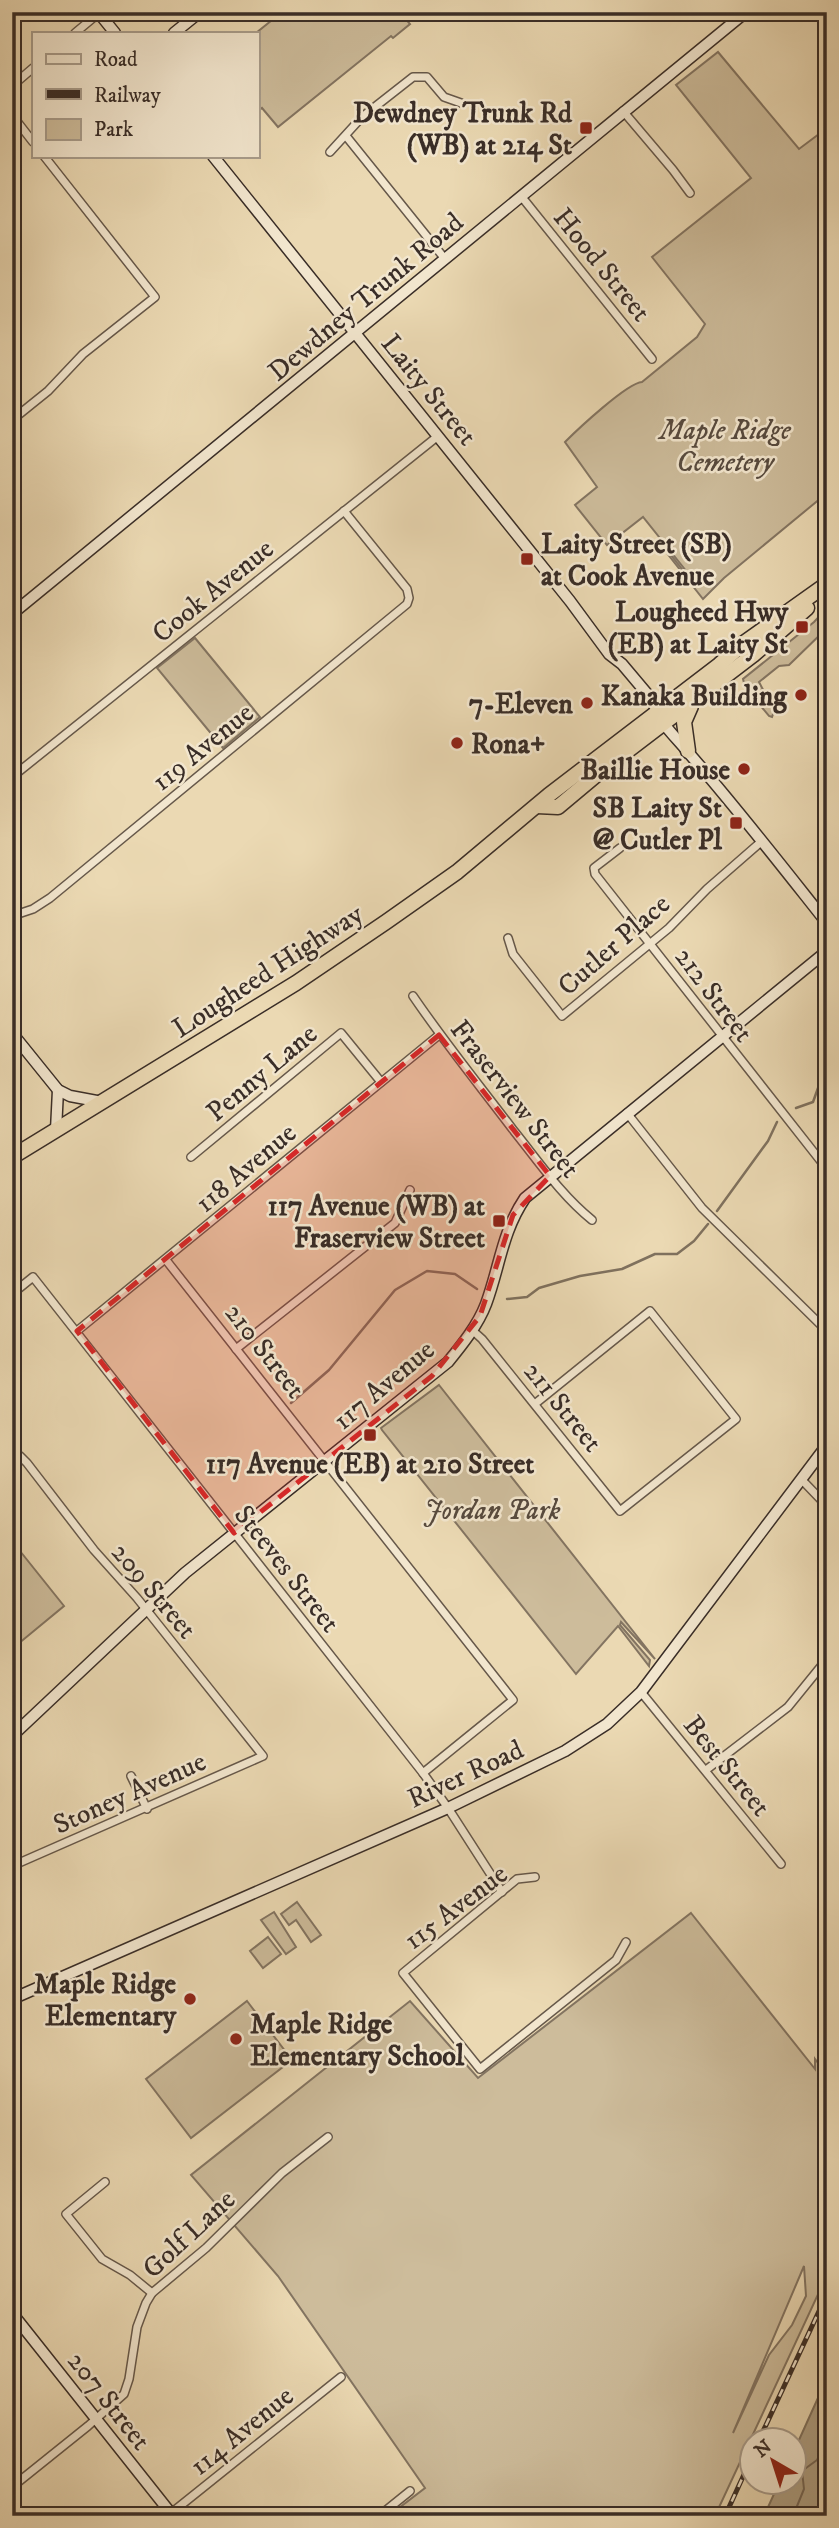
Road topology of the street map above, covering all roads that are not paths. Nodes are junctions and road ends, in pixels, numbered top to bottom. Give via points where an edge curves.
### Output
1 (200, 12) edge
2 (746, 12) edge
3 (98, 13) edge
4 (76, 32) edge
5 (114, 32) edge
6 (175, 32) edge
7 (32, 69) edge
8 (12, 86) edge
9 (461, 103) dead end
10 (623, 111) junction
11 (12, 115) edge
12 (346, 136) junction
13 (32, 141) edge
14 (330, 152) dead end
15 (46, 158) edge
16 (215, 158) edge
17 (690, 193) dead end
18 (521, 196) junction
19 (445, 259) junction
20 (355, 333) junction
21 (652, 359) dead end
22 (12, 420) edge
23 (438, 436) junction
24 (344, 511) junction
25 (827, 584) edge
26 (827, 591) edge
27 (12, 614) edge
28 (693, 702) junction
29 (659, 715) junction
30 (688, 751) junction
31 (12, 777) edge
32 (762, 841) junction
33 (620, 848) dead end
34 (12, 916) edge
35 (827, 923) edge
36 (508, 938) dead end
37 (650, 943) junction
38 (827, 951) edge
39 (413, 996) dead end
40 (12, 1033) edge
41 (439, 1035) junction
42 (722, 1036) junction
43 (382, 1082) junction
44 (58, 1090) junction
45 (102, 1102) junction
46 (627, 1113) junction
47 (56, 1130) junction
48 (12, 1157) edge
49 (191, 1157) dead end
50 (827, 1169) edge
51 (550, 1176) junction
52 (410, 1190) dead end
53 (592, 1220) dead end
54 (166, 1259) junction
55 (12, 1294) edge
56 (472, 1330) junction
57 (77, 1331) junction
58 (827, 1331) edge
59 (236, 1349) junction
60 (536, 1404) junction
61 (827, 1446) edge
62 (13, 1453) edge
63 (325, 1461) junction
64 (802, 1480) junction
65 (827, 1506) edge
66 (234, 1533) junction
67 (146, 1609) junction
68 (827, 1659) edge
69 (641, 1692) junction
70 (12, 1736) edge
71 (262, 1756) joint
72 (706, 1770) junction
73 (423, 1773) junction
74 (131, 1776) dead end
75 (449, 1808) junction
76 (147, 1809) junction
77 (781, 1864) dead end
78 (12, 1866) edge
79 (535, 1877) dead end
80 (502, 1892) junction
81 (626, 1942) dead end
82 (12, 1999) edge
83 (328, 2137) dead end
84 (105, 2182) dead end
85 (152, 2293) junction
86 (12, 2313) edge
87 (341, 2376) dead end
88 (96, 2419) junction
89 (12, 2487) edge
90 (410, 2491) dead end
91 (170, 2515) edge
92 (379, 2516) edge

1 - 6 street
2 - 10 street, Dewdney Trunk Road
3 - 4 street
3 - 5 street
7 - 8 street
9 - 12 street via 444,97 426,78 413,77 362,117
10 - 17 street
10 - 18 street, Dewdney Trunk Road
11 - 13 street
12 - 14 street
12 - 19 street
15 - 22 street via 155,297 82,354 48,391
16 - 20 street, Laity Street
18 - 19 street, Dewdney Trunk Road
18 - 21 street, Hood Street
19 - 20 street, Dewdney Trunk Road
20 - 23 street, Laity Street
20 - 27 street, Dewdney Trunk Road
23 - 24 street, Cook Avenue
23 - 29 street, Laity Street via 570,601 614,667
24 - 31 street, Cook Avenue
24 - 34 street, 119 Avenue via 407,589 409,598 402,609 50,898
25 - 29 highway, Lougheed Highway via 744,643
26 - 28 highway, Lougheed Highway
28 - 29 highway, Lougheed Highway
28 - 30 highway via 684,722
29 - 30 street, Laity Street
29 - 45 highway, Lougheed Highway via 558,807 537,806 457,872 386,922
30 - 32 street, Laity Street
32 - 35 street, Laity Street
32 - 37 street, Cutler Place
33 - 37 street, 212 Street via 594,871
36 - 37 street, Cutler Place via 513,954 562,1016
37 - 42 street, 212 Street
38 - 42 street, 117 Avenue
39 - 41 street, Fraserview Street
40 - 44 street
41 - 43 street, 118 Avenue
41 - 51 street, Fraserview Street
42 - 46 street, 117 Avenue
42 - 50 street, 212 Street
43 - 49 street, Penny Lane via 341,1033
43 - 54 street, 118 Avenue
44 - 45 street
44 - 47 street
45 - 47 highway, Lougheed Highway
46 - 51 street, 117 Avenue
46 - 58 street via 702,1208
47 - 48 highway, Lougheed Highway
51 - 53 street, Fraserview Street
51 - 56 street, 117 Avenue via 513,1215 486,1305
52 - 59 street via 396,1223
54 - 57 street, 118 Avenue
54 - 59 street, 210 Street
55 - 57 street, Steeves Street via 33,1277
56 - 60 street, 211 Street
56 - 63 street, 117 Avenue via 439,1370
57 - 66 street, Steeves Street
59 - 63 street, 210 Street
60 - 60 street, 211 Street via 620,1511 736,1419 650,1311
61 - 64 street, River Road
62 - 67 street, 209 Street via 27,1463
63 - 66 street, 117 Avenue
63 - 73 street, 210 Street via 513,1700
64 - 65 street
64 - 69 street, River Road
66 - 67 street, 117 Avenue
66 - 73 street, Steeves Street
67 - 70 street, 117 Avenue
67 - 71 street, 209 Street
68 - 72 street via 788,1707
69 - 72 street, Best Street
69 - 75 street, River Road via 589,1737
71 - 76 street, Stoney Avenue
72 - 77 street, Best Street
73 - 75 street, Steeves Street
74 - 76 street
75 - 80 street, Steeves Street
75 - 82 street, River Road
76 - 78 street, Stoney Avenue
79 - 80 street, 115 Avenue via 517,1879
80 - 81 street, 115 Avenue via 403,1973 480,2069 616,1960
83 - 85 street, Golf Lane via 282,2173 206,2248
84 - 85 street via 66,2214 102,2259
85 - 88 street, Golf Lane via 137,2327 126,2390
86 - 88 street, 207 Street
87 - 91 street, 114 Avenue
88 - 89 street, Golf Lane
88 - 91 street, 207 Street
90 - 92 street

